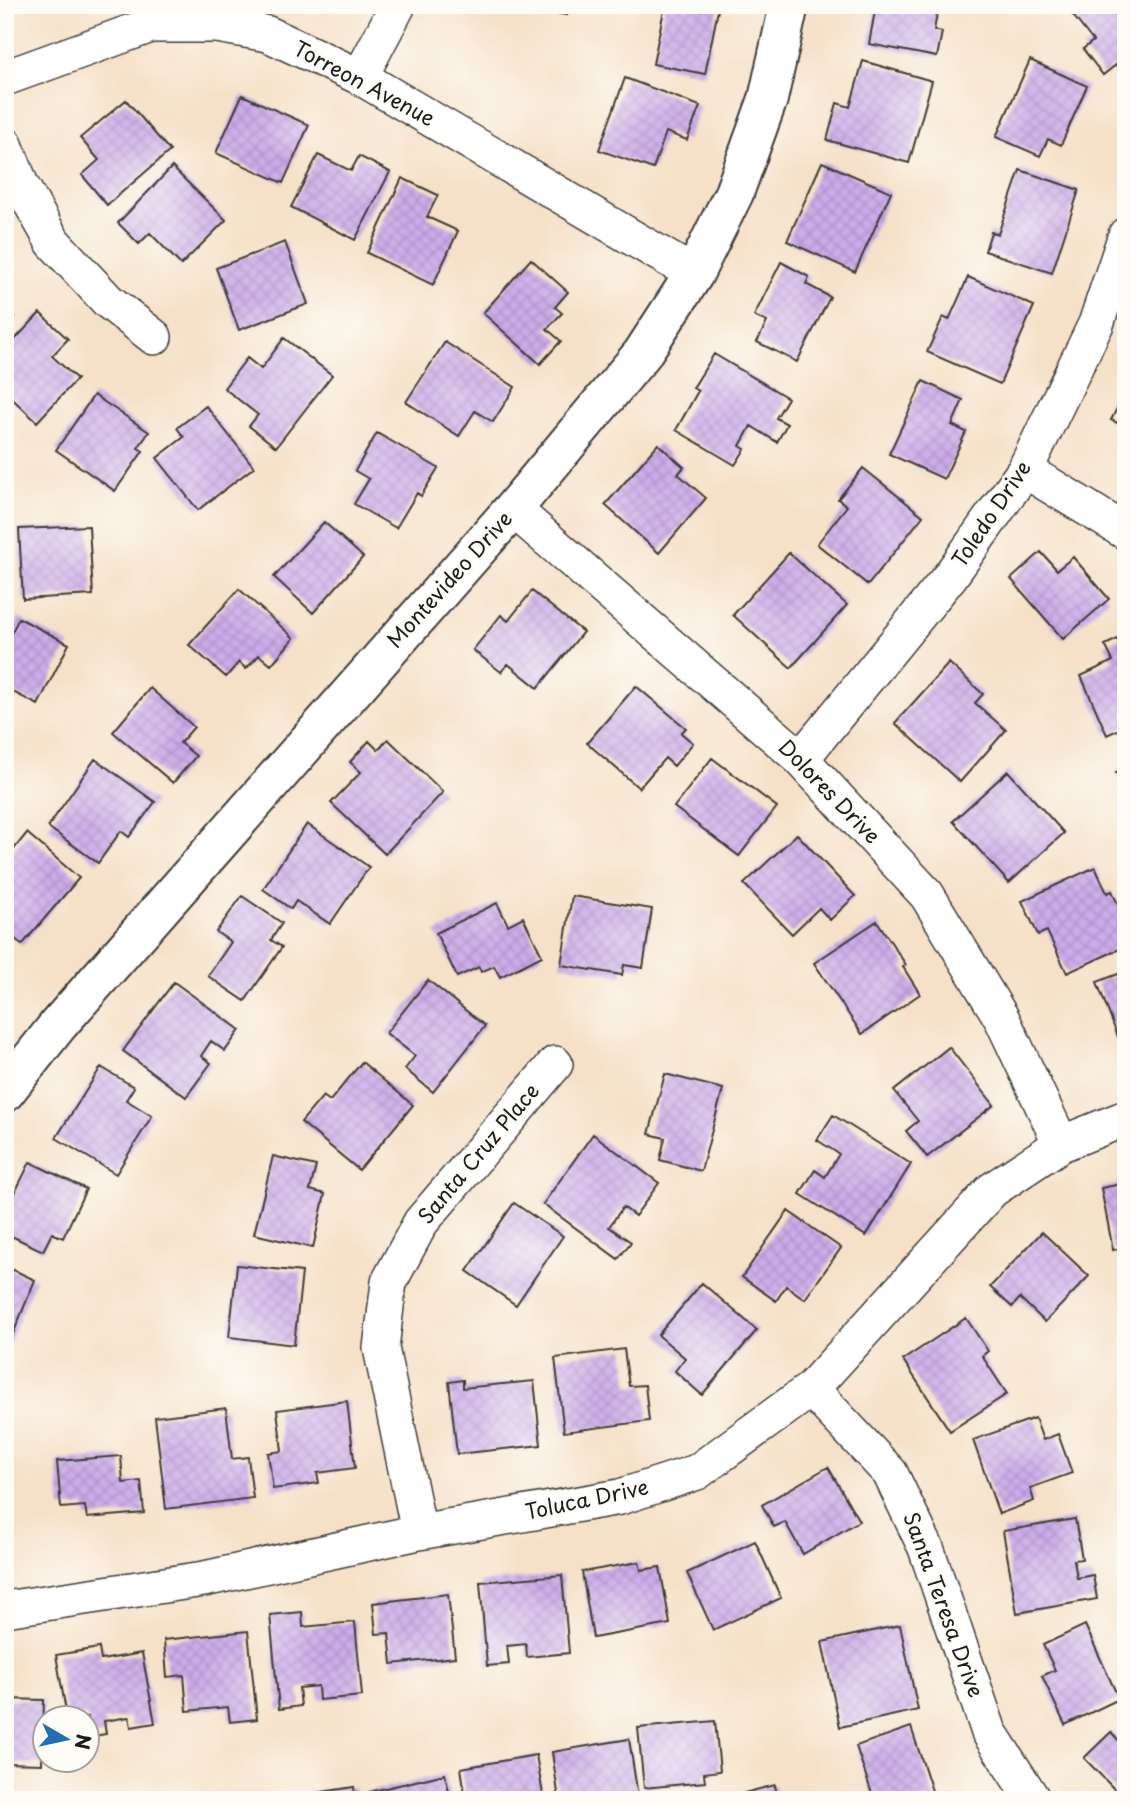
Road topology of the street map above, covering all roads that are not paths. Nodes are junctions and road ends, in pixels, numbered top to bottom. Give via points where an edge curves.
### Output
1 (398, 5) edge
2 (789, 5) edge
3 (360, 77) junction
4 (5, 78) edge
5 (5, 145) edge
6 (1126, 235) edge
7 (694, 274) junction
8 (154, 337) dead end
9 (1025, 470) junction
10 (513, 509) junction
11 (1126, 532) edge
12 (801, 759) junction
13 (555, 1064) dead end
14 (5, 1092) edge
15 (1126, 1118) edge
16 (1061, 1144) junction
17 (811, 1389) junction
18 (419, 1532) junction
19 (5, 1609) edge
20 (1033, 1800) edge

1 - 3 street
2 - 7 street, Montevideo Drive via 763,111 734,193
3 - 4 street, Torreon Avenue via 268,34 216,25 150,25
3 - 7 street, Torreon Avenue
5 - 8 street via 53,242 108,301
6 - 9 street, Toledo Drive via 1096,324
7 - 10 street, Montevideo Drive via 642,355
9 - 11 street
9 - 12 street, Toledo Drive via 951,575
10 - 12 street, Dolores Drive
10 - 14 street, Montevideo Drive via 58,1025
12 - 16 street, Dolores Drive via 927,895 1002,1018
13 - 18 street, Santa Cruz Place via 421,1222 389,1282 381,1348
15 - 16 street, Toluca Drive
16 - 17 street, Toluca Drive via 992,1190
17 - 18 street, Toluca Drive via 697,1472 620,1497
17 - 20 street, Santa Teresa Drive via 890,1473 926,1548 989,1732
18 - 19 street, Toluca Drive via 204,1579

